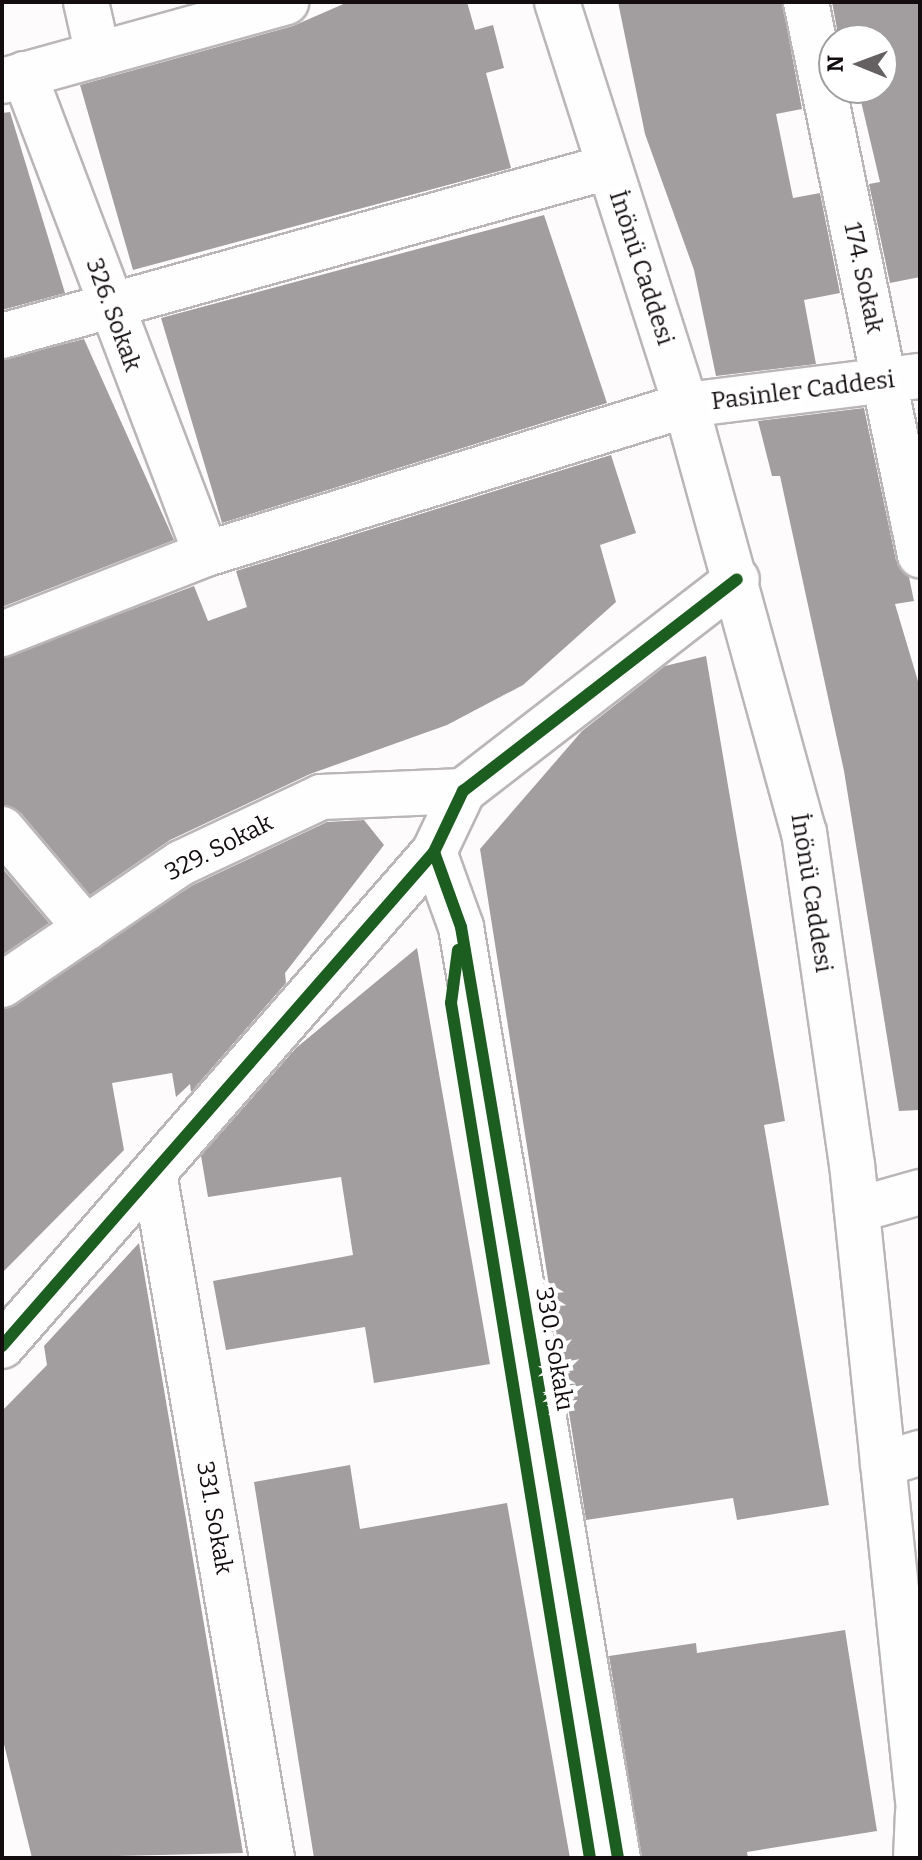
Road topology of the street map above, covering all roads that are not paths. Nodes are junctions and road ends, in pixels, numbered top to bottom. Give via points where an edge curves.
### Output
1 (86, 2) edge
2 (286, 2) edge
3 (557, 2) edge
4 (806, 2) edge
5 (98, 55) junction
6 (13, 78) edge
7 (608, 167) junction
8 (111, 305) junction
9 (2, 336) edge
10 (902, 380) edge
11 (686, 405) junction
12 (206, 554) junction
13 (920, 555) edge
14 (737, 579) junction
15 (2, 634) edge
16 (463, 791) junction
17 (2, 829) edge
18 (434, 852) junction
19 (86, 928) junction
20 (2, 985) edge
21 (155, 1178) junction
22 (920, 1192) edge
23 (857, 1210) junction
24 (2, 1346) edge
25 (902, 1459) edge
26 (918, 1795) edge
27 (272, 1858) edge
28 (618, 1858) edge
29 (916, 1858) edge

1 - 5 street
2 - 5 street
3 - 7 street, İnönü Caddesi
4 - 10 street, 174. Sokak
5 - 6 street
6 - 8 street, 326. Sokak
7 - 8 street
7 - 11 street, İnönü Caddesi
8 - 9 street
8 - 12 street, 326. Sokak
10 - 11 street, Pasinler Caddesi
10 - 13 street, 174. Sokak
11 - 12 street, Pasinler Caddesi
11 - 14 street, İnönü Caddesi
12 - 15 street, Pasinler Caddesi
14 - 16 street
14 - 23 street, İnönü Caddesi via 804,832
16 - 18 street
16 - 19 street, 329. Sokak via 321,797 181,863
17 - 19 street
18 - 21 street
18 - 28 street, 330. Sokakı via 461,927
19 - 20 street, 329. Sokak
21 - 24 street
21 - 27 street, 331. Sokak
22 - 23 street
23 - 25 street, İnönü Caddesi
25 - 26 street, İnönü Caddesi
26 - 29 street, İnönü Caddesi

